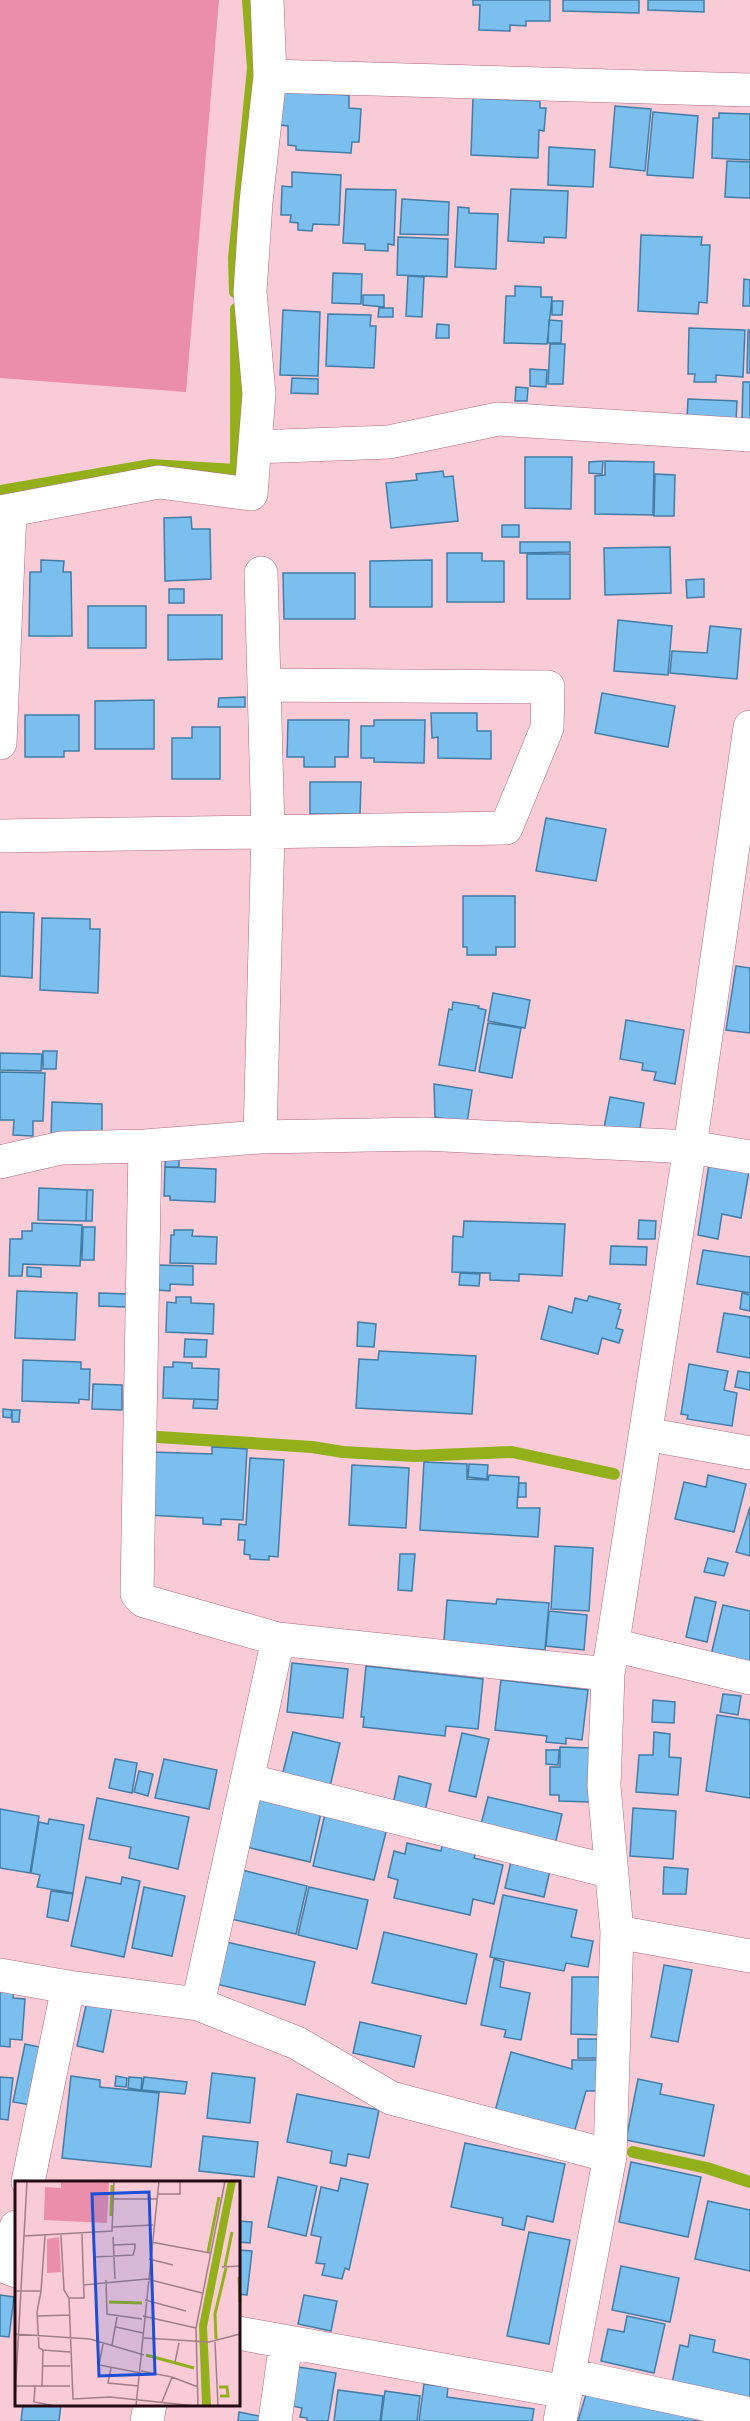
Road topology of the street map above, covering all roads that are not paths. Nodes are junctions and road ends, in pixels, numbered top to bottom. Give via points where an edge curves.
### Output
1 (267, 0) edge
2 (270, 76) junction
3 (750, 90) edge
4 (750, 435) edge
5 (255, 447) junction
6 (5, 512) edge
7 (261, 573) dead end
8 (264, 685) junction
9 (750, 727) edge
10 (0, 743) edge
11 (268, 832) junction
12 (0, 836) edge
13 (739, 889) edge
14 (260, 1137) junction
15 (145, 1146) junction
16 (690, 1147) junction
17 (750, 1157) edge
18 (0, 1162) edge
19 (646, 1434) junction
20 (750, 1453) edge
21 (278, 1639) junction
22 (611, 1660) junction
23 (750, 1678) edge
24 (247, 1780) junction
25 (612, 1872) junction
26 (617, 1932) junction
27 (750, 1956) edge
28 (0, 1975) edge
29 (68, 1987) junction
30 (198, 2004) junction
31 (610, 2156) junction
32 (28, 2181) edge
33 (15, 2231) edge
34 (15, 2271) edge
35 (240, 2333) edge
36 (286, 2342) junction
37 (565, 2396) edge
38 (150, 2406) edge
39 (750, 2414) edge
40 (147, 2421) edge
41 (275, 2421) edge

1 - 2 street
2 - 3 street
2 - 5 street via 250,292 259,394
4 - 5 street via 498,419 389,442
5 - 6 street via 251,494 159,482
6 - 10 street
7 - 8 street
8 - 11 street
8 - 11 street via 548,687 547,729 506,828
9 - 13 street
11 - 12 street
11 - 14 street
13 - 16 street
14 - 15 street
14 - 16 street via 425,1134
15 - 18 street via 61,1148
15 - 21 street via 137,1594 144,1600
16 - 17 street
16 - 19 street
19 - 20 street
19 - 22 street
21 - 22 street
21 - 24 street
22 - 23 street
22 - 25 street via 604,1786
24 - 25 street
24 - 30 street
25 - 26 street
26 - 27 street
26 - 31 street
28 - 29 street
29 - 30 street
29 - 32 street
30 - 31 street via 297,2043 391,2098
31 - 37 street
33 - 34 street via 6,2267
35 - 36 street
36 - 37 street
36 - 41 street
37 - 39 street
38 - 40 street

